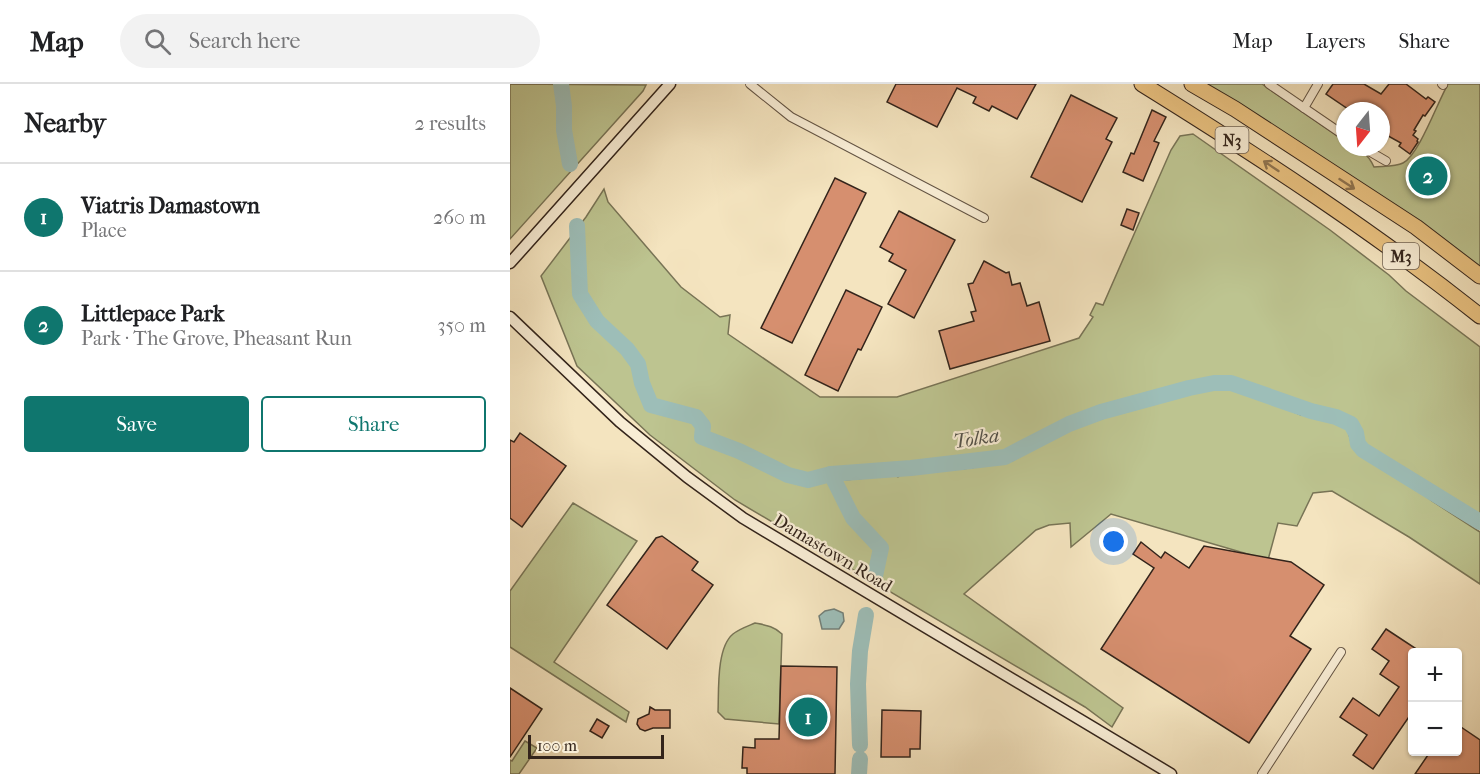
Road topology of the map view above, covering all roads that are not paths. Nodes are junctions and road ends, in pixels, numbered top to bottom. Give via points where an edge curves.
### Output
1 (670, 84) edge
2 (750, 84) edge
3 (1142, 84) edge
4 (1192, 84) edge
5 (1269, 84) edge
6 (1318, 84) edge
7 (1304, 108) junction
8 (1336, 130) edge
9 (1377, 156) edge
10 (1386, 161) dead end
11 (1368, 197) junction
12 (1320, 199) junction
13 (984, 218) dead end
14 (510, 263) edge
15 (1480, 276) edge
16 (1480, 282) edge
17 (1480, 316) edge
18 (510, 317) edge
19 (1480, 323) edge
20 (1341, 652) dead end
21 (1170, 774) edge
22 (1262, 774) edge

1 - 14 street
2 - 13 street via 791,117
12 -> 3 highway, N3
4 -> 11 highway, N3
5 - 7 street
6 - 7 street
7 - 8 street
9 - 10 street
11 - 15 highway
11 - 16 highway, M3
12 - 17 highway, M3
12 - 19 highway
18 - 21 street, Damastown Road via 620,422 743,518
20 - 22 street

